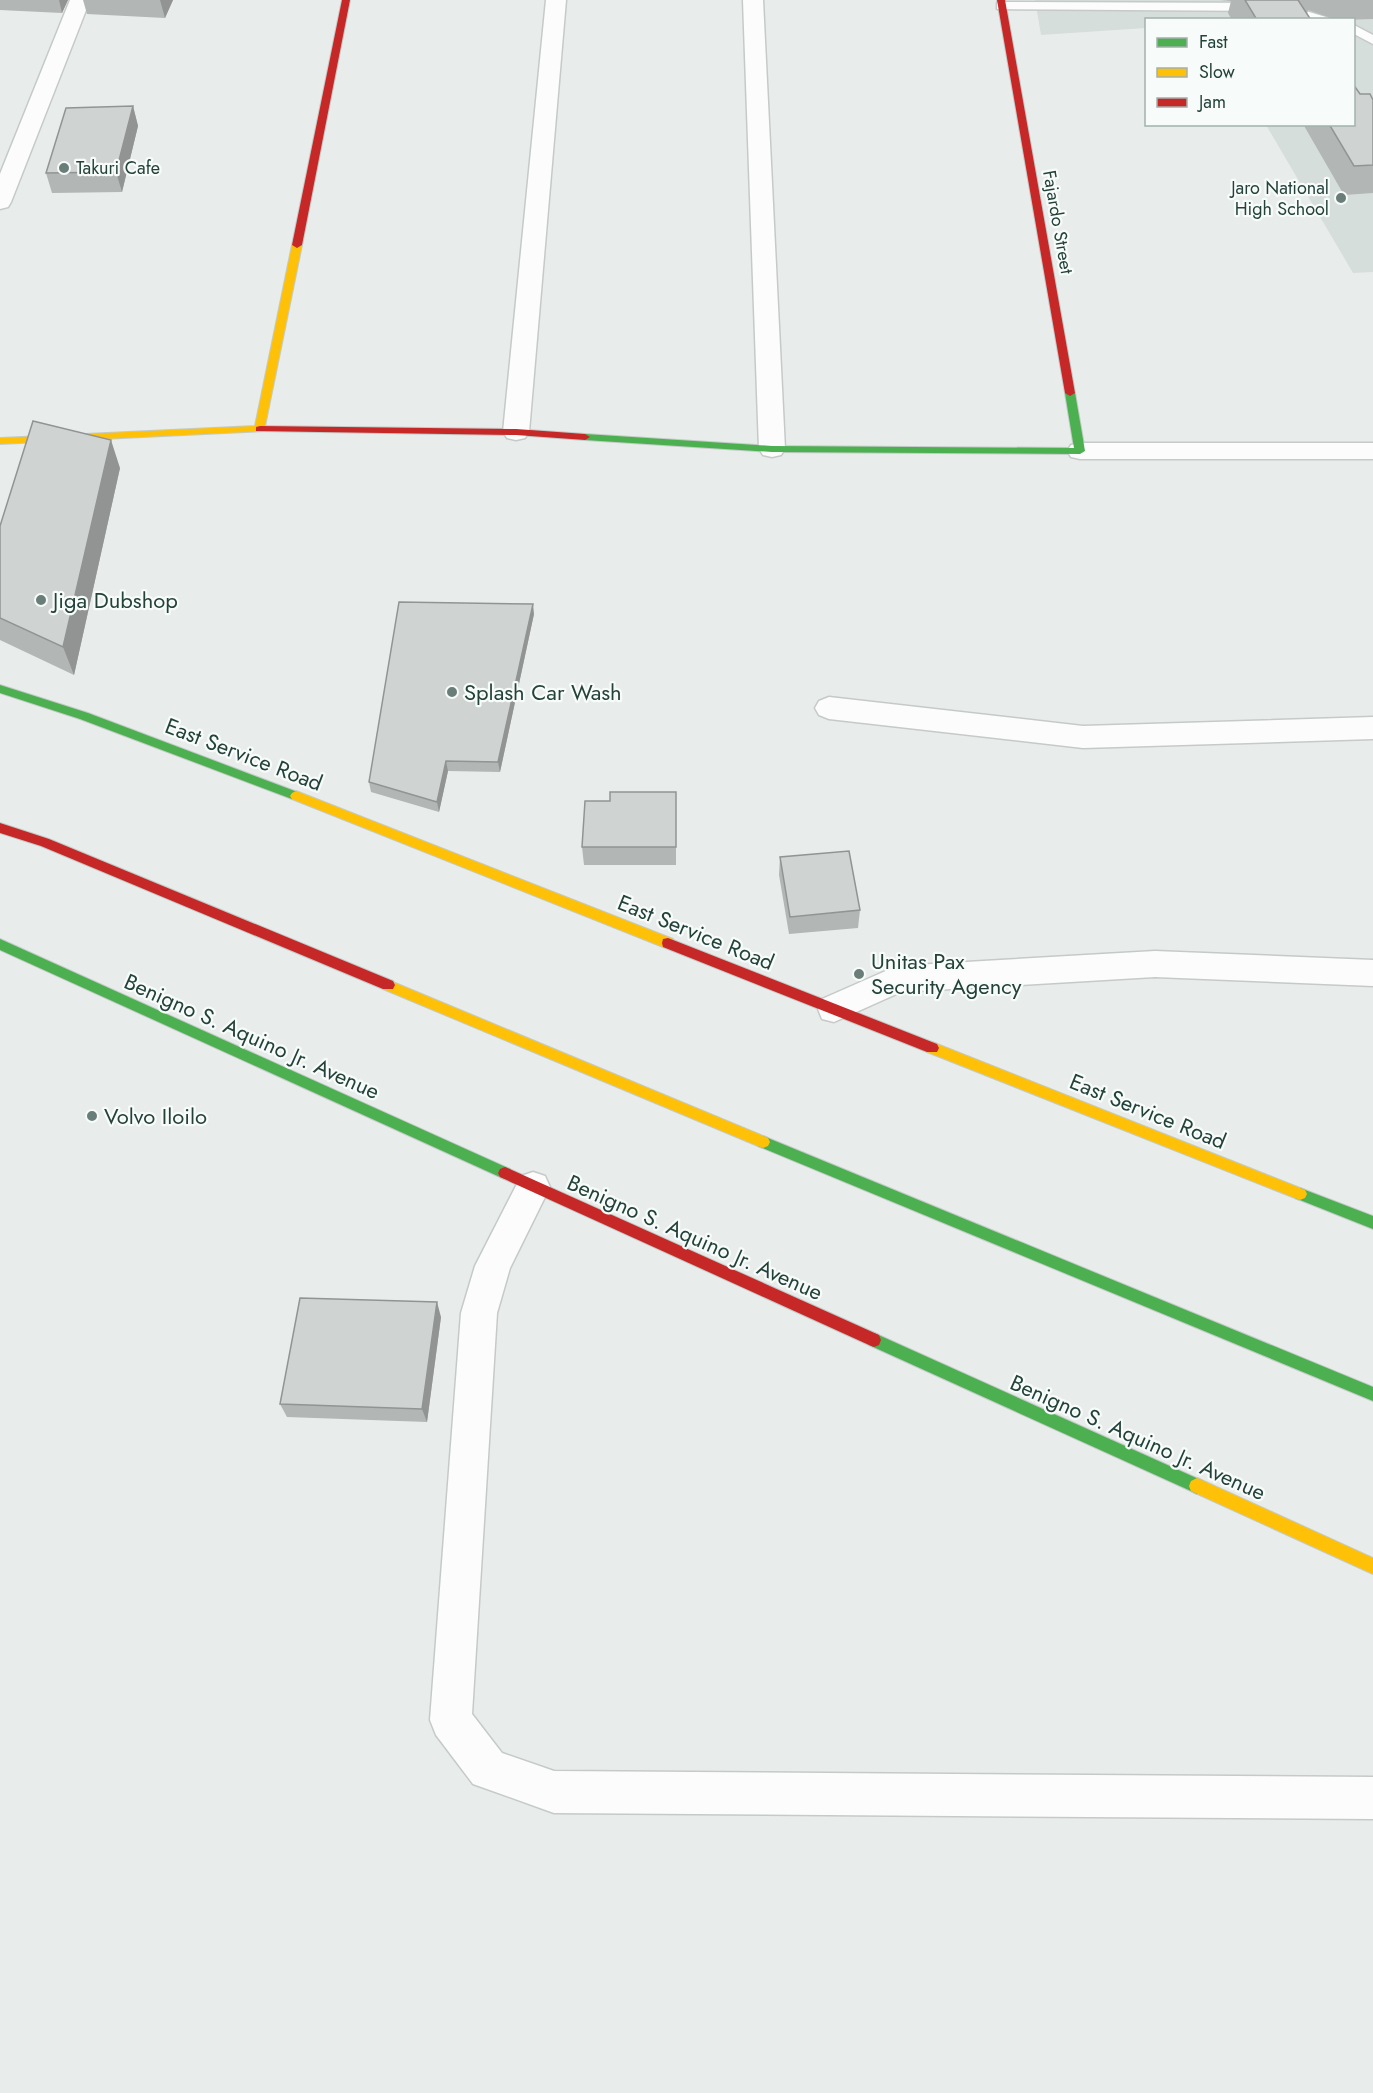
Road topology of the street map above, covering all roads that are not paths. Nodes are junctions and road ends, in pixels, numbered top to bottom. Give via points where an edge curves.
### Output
1 (80, 0) edge
2 (346, 0) edge
3 (556, 0) edge
4 (753, 0) edge
5 (1001, 3) edge
6 (1322, 18) edge
7 (1355, 30) edge
8 (1373, 40) edge
9 (0, 202) edge
10 (260, 429) junction
11 (516, 432) junction
12 (0, 441) edge
13 (772, 449) junction
14 (1080, 451) junction
15 (1373, 451) edge
16 (0, 689) edge
17 (829, 708) dead end
18 (1373, 728) edge
19 (0, 828) edge
20 (0, 944) edge
21 (1373, 973) edge
22 (834, 1009) junction
23 (533, 1187) junction
24 (1373, 1223) edge
25 (1373, 1394) edge
26 (1373, 1566) edge
27 (1373, 1798) edge

1 - 9 street
2 - 10 main road
3 - 11 street
4 - 13 street
5 - 6 lane via 1279,7
5 - 14 main road, Fajardo Street
7 - 8 lane
10 - 11 main road
10 - 12 main road
11 - 13 main road
13 - 14 main road
14 - 15 street
16 - 22 main road, East Service Road via 221,766
17 - 18 street via 1083,736
19 - 25 main road via 56,846
20 - 23 main road, Benigno S. Aquino Jr. Avenue
21 - 22 street via 1155,964 897,979
22 - 24 main road, East Service Road
23 - 26 main road, Benigno S. Aquino Jr. Avenue
23 - 27 street via 493,1266 479,1313 451,1720 488,1769 554,1792

